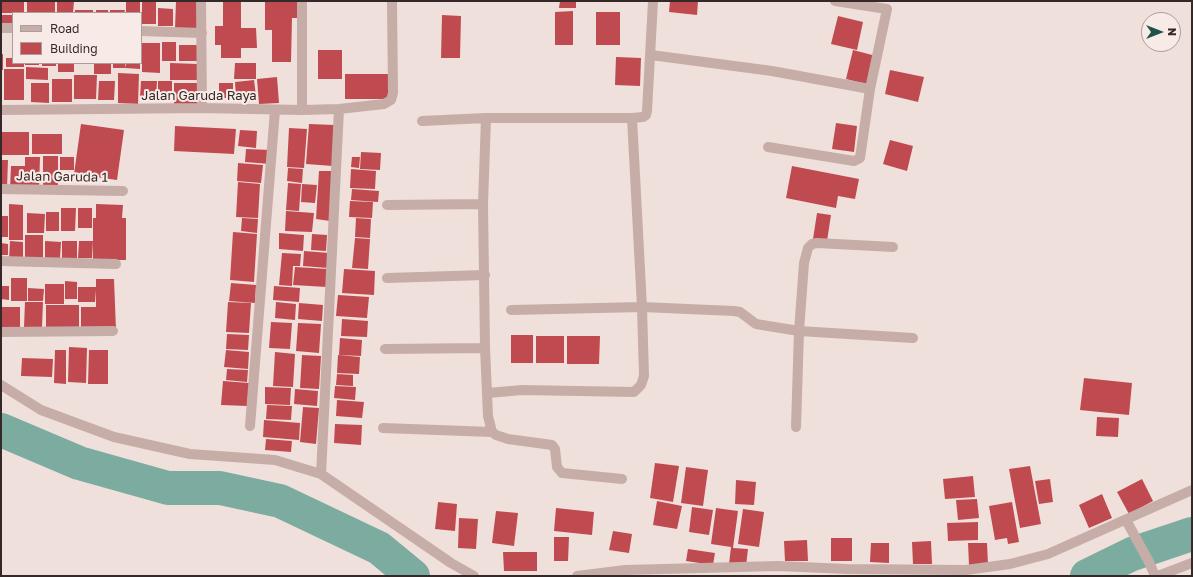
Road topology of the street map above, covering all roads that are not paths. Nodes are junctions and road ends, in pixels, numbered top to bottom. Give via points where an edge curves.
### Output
1 (201, 1) edge
2 (302, 1) edge
3 (392, 1) edge
4 (653, 1) edge
5 (835, 1) edge
6 (887, 5) edge
7 (1, 28) edge
8 (12, 28) edge
9 (142, 31) edge
10 (202, 33) junction
11 (651, 55) junction
12 (870, 89) junction
13 (202, 108) junction
14 (339, 109) junction
15 (1, 110) edge
16 (275, 110) junction
17 (302, 110) junction
18 (486, 118) junction
19 (632, 118) junction
20 (422, 121) dead end
21 (768, 147) dead end
22 (1, 189) edge
23 (123, 191) dead end
24 (483, 204) junction
25 (387, 205) dead end
26 (893, 247) dead end
27 (1, 261) edge
28 (116, 264) dead end
29 (485, 275) junction
30 (387, 278) dead end
31 (642, 307) junction
32 (511, 310) dead end
33 (113, 331) dead end
34 (799, 331) junction
35 (1, 332) edge
36 (913, 338) dead end
37 (485, 348) junction
38 (385, 349) dead end
39 (1, 385) edge
40 (488, 393) junction
41 (250, 426) dead end
42 (796, 427) dead end
43 (382, 428) dead end
44 (492, 432) junction
45 (321, 474) junction
46 (622, 479) dead end
47 (1192, 490) edge
48 (1126, 520) junction
49 (1192, 563) edge
50 (474, 576) edge
51 (577, 576) edge
52 (1157, 576) edge

1 - 10 street
2 - 17 street
3 - 14 street, Jalan Garuda Raya via 392,97 384,104
4 - 11 street
5 - 6 street
6 - 12 street
7 - 8 street
9 - 10 street
10 - 13 street
11 - 12 street via 772,71
11 - 19 street via 646,115
12 - 21 street via 861,154 857,160
13 - 15 street, Jalan Garuda Raya
13 - 16 street, Jalan Garuda Raya
14 - 17 street, Jalan Garuda Raya
14 - 45 street
16 - 17 street, Jalan Garuda Raya
16 - 41 street
18 - 19 street
18 - 20 street
18 - 24 street
19 - 31 street
22 - 23 street, Jalan Garuda 1
24 - 25 street
24 - 29 street
26 - 34 street via 812,244 808,248 804,263
27 - 28 street
29 - 30 street
29 - 37 street
31 - 32 street
31 - 34 street via 734,311 740,312 756,324
31 - 40 street via 644,376 641,385 634,392 522,390
33 - 35 street
34 - 36 street
34 - 42 street
37 - 38 street
37 - 40 street
39 - 45 street via 41,410 114,438 190,454 275,460
40 - 44 street via 488,416
43 - 44 street
44 - 46 street via 508,439 552,445 556,449 557,467 562,473
45 - 50 street via 450,563
47 - 48 street
48 - 51 street via 1048,554 1010,564 966,570 778,566 625,570
48 - 52 street
49 - 52 street

